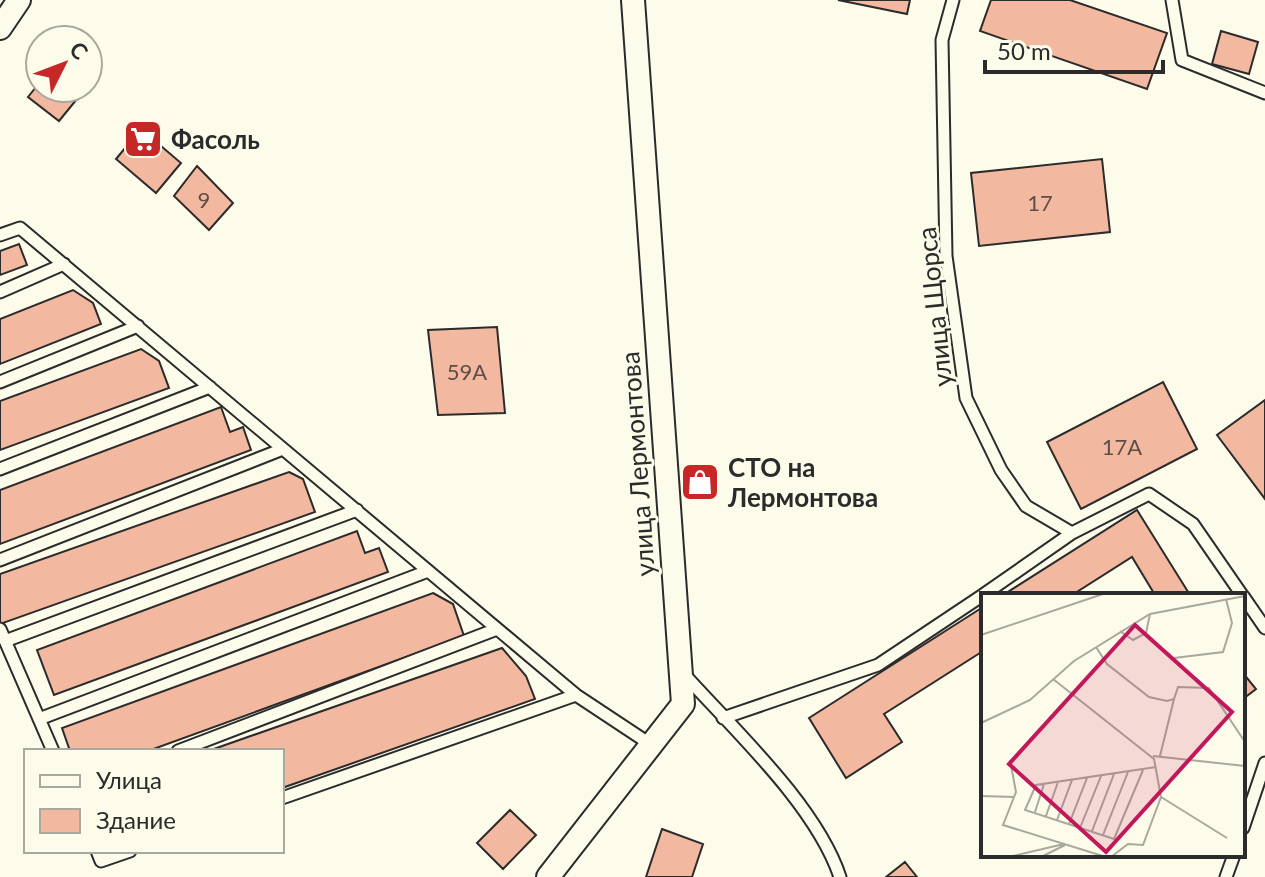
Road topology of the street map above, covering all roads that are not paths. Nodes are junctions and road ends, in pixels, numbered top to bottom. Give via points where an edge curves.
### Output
1 (19, 0) edge
2 (633, 0) edge
3 (953, 0) edge
4 (1172, 0) edge
5 (0, 28) edge
6 (1265, 93) edge
7 (0, 235) edge
8 (64, 264) junction
9 (0, 292) edge
10 (138, 326) junction
11 (0, 382) edge
12 (210, 387) junction
13 (283, 449) junction
14 (0, 469) edge
15 (357, 510) junction
16 (1072, 533) junction
17 (0, 560) edge
18 (428, 571) junction
19 (986, 593) edge
20 (1242, 593) edge
21 (981, 596) edge
22 (1245, 598) edge
23 (1265, 628) edge
24 (497, 629) junction
25 (2, 635) edge
26 (682, 671) junction
27 (576, 695) junction
28 (723, 718) junction
29 (39, 719) junction
30 (650, 744) junction
31 (52, 749) edge
32 (183, 749) edge
33 (1265, 763) edge
34 (284, 797) edge
35 (1245, 822) edge
36 (98, 853) edge
37 (124, 853) edge
38 (1233, 857) edge
39 (548, 877) edge
40 (840, 877) edge
41 (1226, 877) edge

1 - 5 street
2 - 26 street, улица Лермонтова
3 - 16 lane, улица Щорса via 942,40 946,256 966,398 1001,470 1026,506
4 - 6 lane via 1182,60
7 - 8 lane via 20,228
8 - 9 lane
8 - 10 lane
10 - 11 lane
10 - 12 lane
12 - 13 lane
12 - 14 lane
13 - 15 lane
13 - 17 lane
15 - 18 lane
15 - 25 lane
16 - 19 lane
16 - 20 lane via 1149,494 1193,524
18 - 24 lane
18 - 29 lane
21 - 28 lane via 878,665
22 - 23 lane
24 - 27 lane
24 - 32 lane
25 - 29 lane
26 - 28 lane
26 - 30 street, улица Лермонтова via 683,704
27 - 30 lane
27 - 34 lane
28 - 40 lane via 803,809 832,853
29 - 31 lane
30 - 39 street, улица Лермонтова
33 - 35 lane
36 - 37 lane via 101,861
38 - 41 lane

